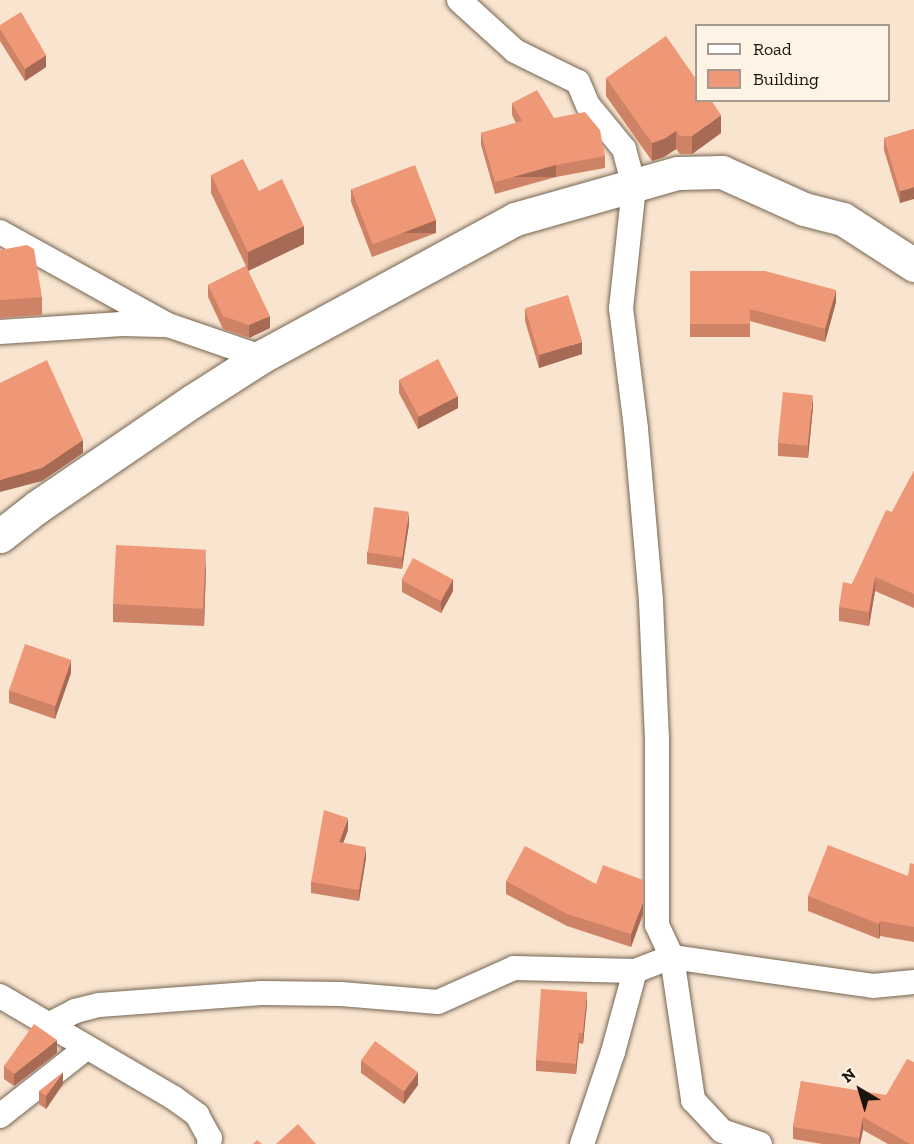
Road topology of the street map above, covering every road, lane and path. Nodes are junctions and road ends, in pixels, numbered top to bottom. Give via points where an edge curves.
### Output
1 (459, 0) edge
2 (634, 188) junction
3 (0, 232) edge
4 (914, 265) edge
5 (168, 325) junction
6 (0, 332) edge
7 (261, 357) junction
8 (0, 536) edge
9 (672, 957) junction
10 (635, 971) junction
11 (914, 982) edge
12 (0, 996) edge
13 (46, 1026) junction
14 (86, 1048) junction
15 (0, 1116) edge
16 (209, 1144) edge
17 (582, 1144) edge
18 (760, 1144) edge

1 - 2 street via 514,51 578,82 588,105 624,149
2 - 4 main road via 678,173 722,172 804,209 843,219
2 - 7 main road via 515,219
2 - 9 street via 621,308 651,602 657,738 657,925
3 - 5 street
5 - 6 street
5 - 7 street
7 - 8 main road
9 - 10 street
9 - 11 street via 873,986
9 - 18 street via 693,1100 722,1131
10 - 13 street via 514,968 438,1002 341,994 262,993 99,1005 75,1011
10 - 17 street
12 - 13 street
13 - 14 street
14 - 15 street
14 - 16 street via 197,1115 210,1137

